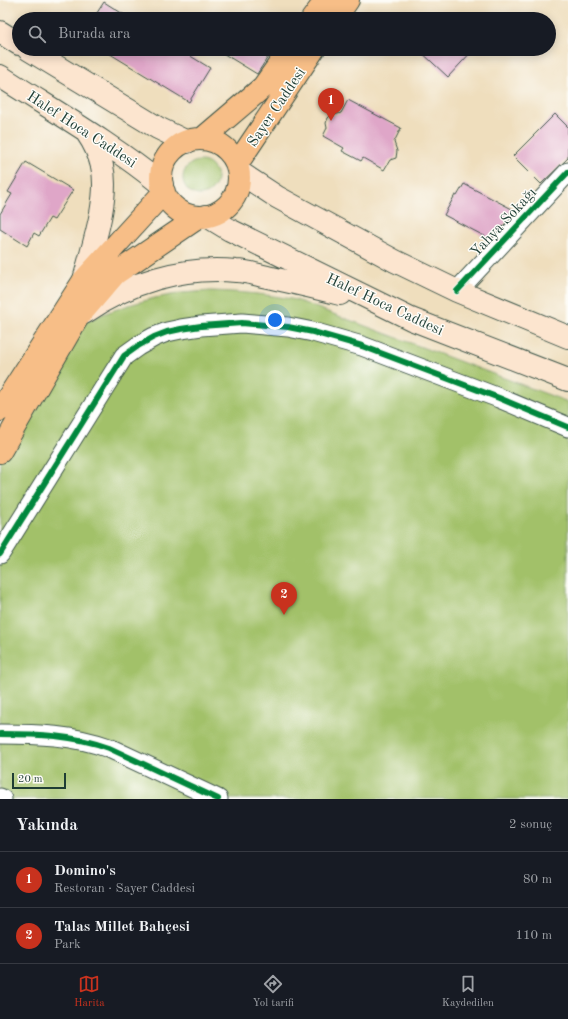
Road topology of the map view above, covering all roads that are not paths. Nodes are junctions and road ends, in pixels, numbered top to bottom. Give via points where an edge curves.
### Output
1 (326, 0) edge
2 (348, 0) edge
3 (317, 12) edge
4 (339, 12) edge
5 (0, 32) edge
6 (12, 40) edge
7 (40, 56) edge
8 (285, 56) edge
9 (310, 56) edge
10 (0, 76) edge
11 (85, 131) junction
12 (194, 140) junction
13 (238, 168) junction
14 (568, 172) edge
15 (163, 188) junction
16 (203, 217) junction
17 (84, 280) junction
18 (457, 291) junction
19 (375, 301) junction
20 (78, 317) junction
21 (568, 337) edge
22 (568, 380) edge
23 (0, 410) edge
24 (568, 427) edge
25 (0, 452) edge
26 (0, 554) edge
27 (0, 734) edge
28 (218, 799) edge

1 - 3 main road
2 - 4 main road
5 - 6 main road
7 - 12 main road via 158,128
8 - 12 main road, Sayer Caddesi via 263,87
9 - 13 main road, Sayer Caddesi
10 - 11 main road, Halef Hoca Caddesi
11 - 15 main road, Halef Hoca Caddesi via 146,172
11 - 17 main road via 99,154 104,180 100,214
12 - 13 main road via 209,140 223,146 234,158
12 - 15 main road via 180,145 169,156 162,170
13 - 16 main road via 238,187 232,201 221,211
13 - 18 main road via 278,197 395,261
14 - 18 street, Yahya Sokağı
15 - 16 main road via 167,199 178,210 191,216
15 - 17 main road
16 - 19 main road, Halef Hoca Caddesi
16 - 20 main road via 114,274
17 - 23 main road
18 - 21 main road
19 - 20 main road via 238,271 192,271 144,282 99,303
19 - 22 main road, Halef Hoca Caddesi via 411,319
20 - 25 main road
24 - 26 street via 362,346 313,332 242,323 174,331 154,337 124,356
27 - 28 street via 64,737 94,742

